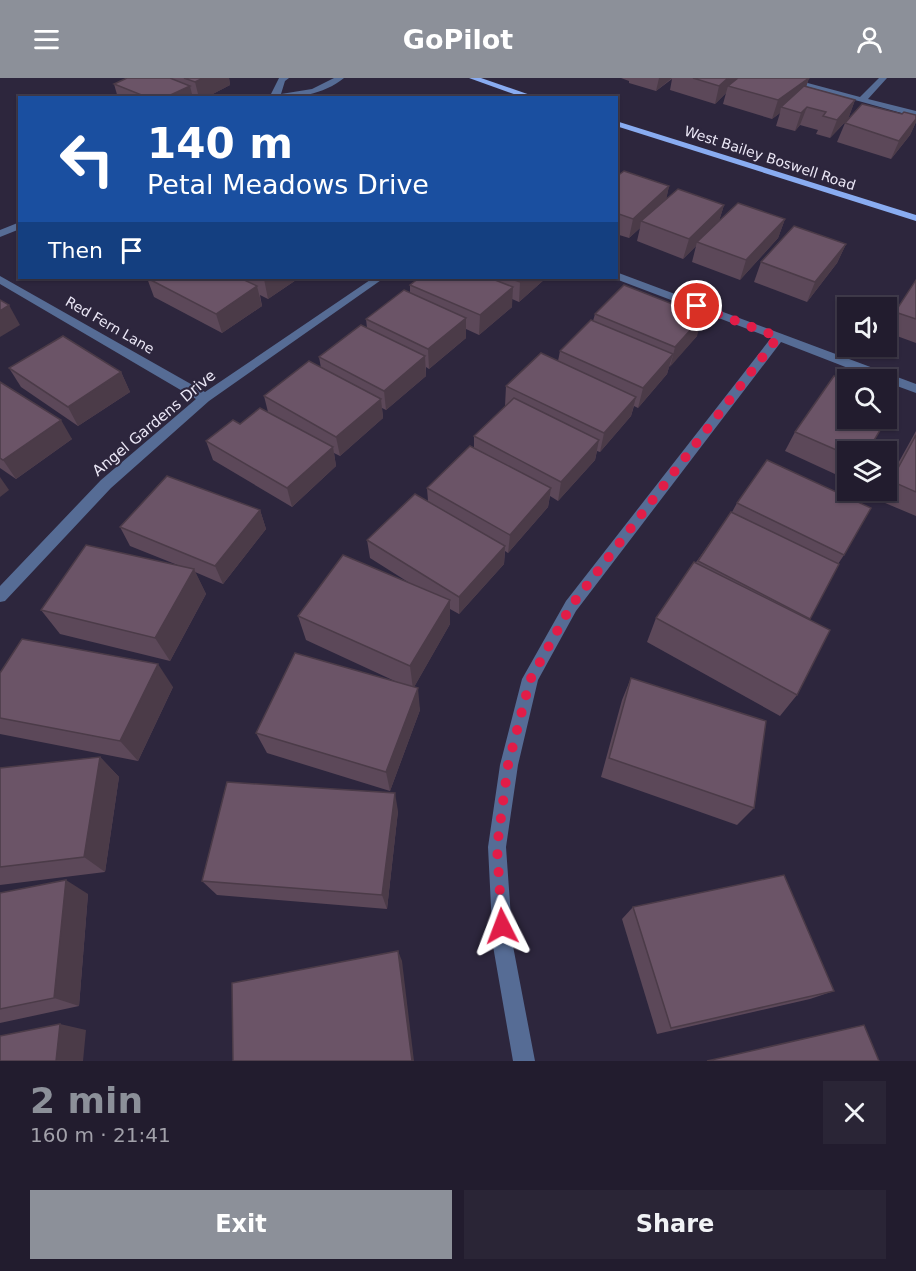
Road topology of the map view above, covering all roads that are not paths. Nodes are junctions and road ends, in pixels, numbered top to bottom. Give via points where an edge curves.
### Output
1 (285, 78) edge
2 (340, 78) edge
3 (473, 78) edge
4 (780, 78) edge
5 (883, 78) edge
6 (274, 96) edge
7 (281, 96) edge
8 (529, 96) edge
9 (862, 100) junction
10 (916, 114) edge
11 (618, 124) edge
12 (916, 218) edge
13 (18, 226) edge
14 (0, 234) edge
15 (618, 276) edge
16 (0, 279) edge
17 (378, 279) edge
18 (778, 337) junction
19 (916, 389) edge
20 (205, 398) junction
21 (0, 596) edge
22 (524, 1061) edge

1 - 6 street
2 - 7 street via 314,91
3 - 8 main road
4 - 9 street
5 - 9 street
9 - 10 street
11 - 12 main road, West Bailey Boswell Road
13 - 14 street
15 - 18 street
16 - 20 street, Red Fern Lane
17 - 20 street, Angel Gardens Drive
18 - 19 street
18 - 22 street via 571,606 530,680 508,765 497,847 503,945
20 - 21 street, Angel Gardens Drive via 106,484

